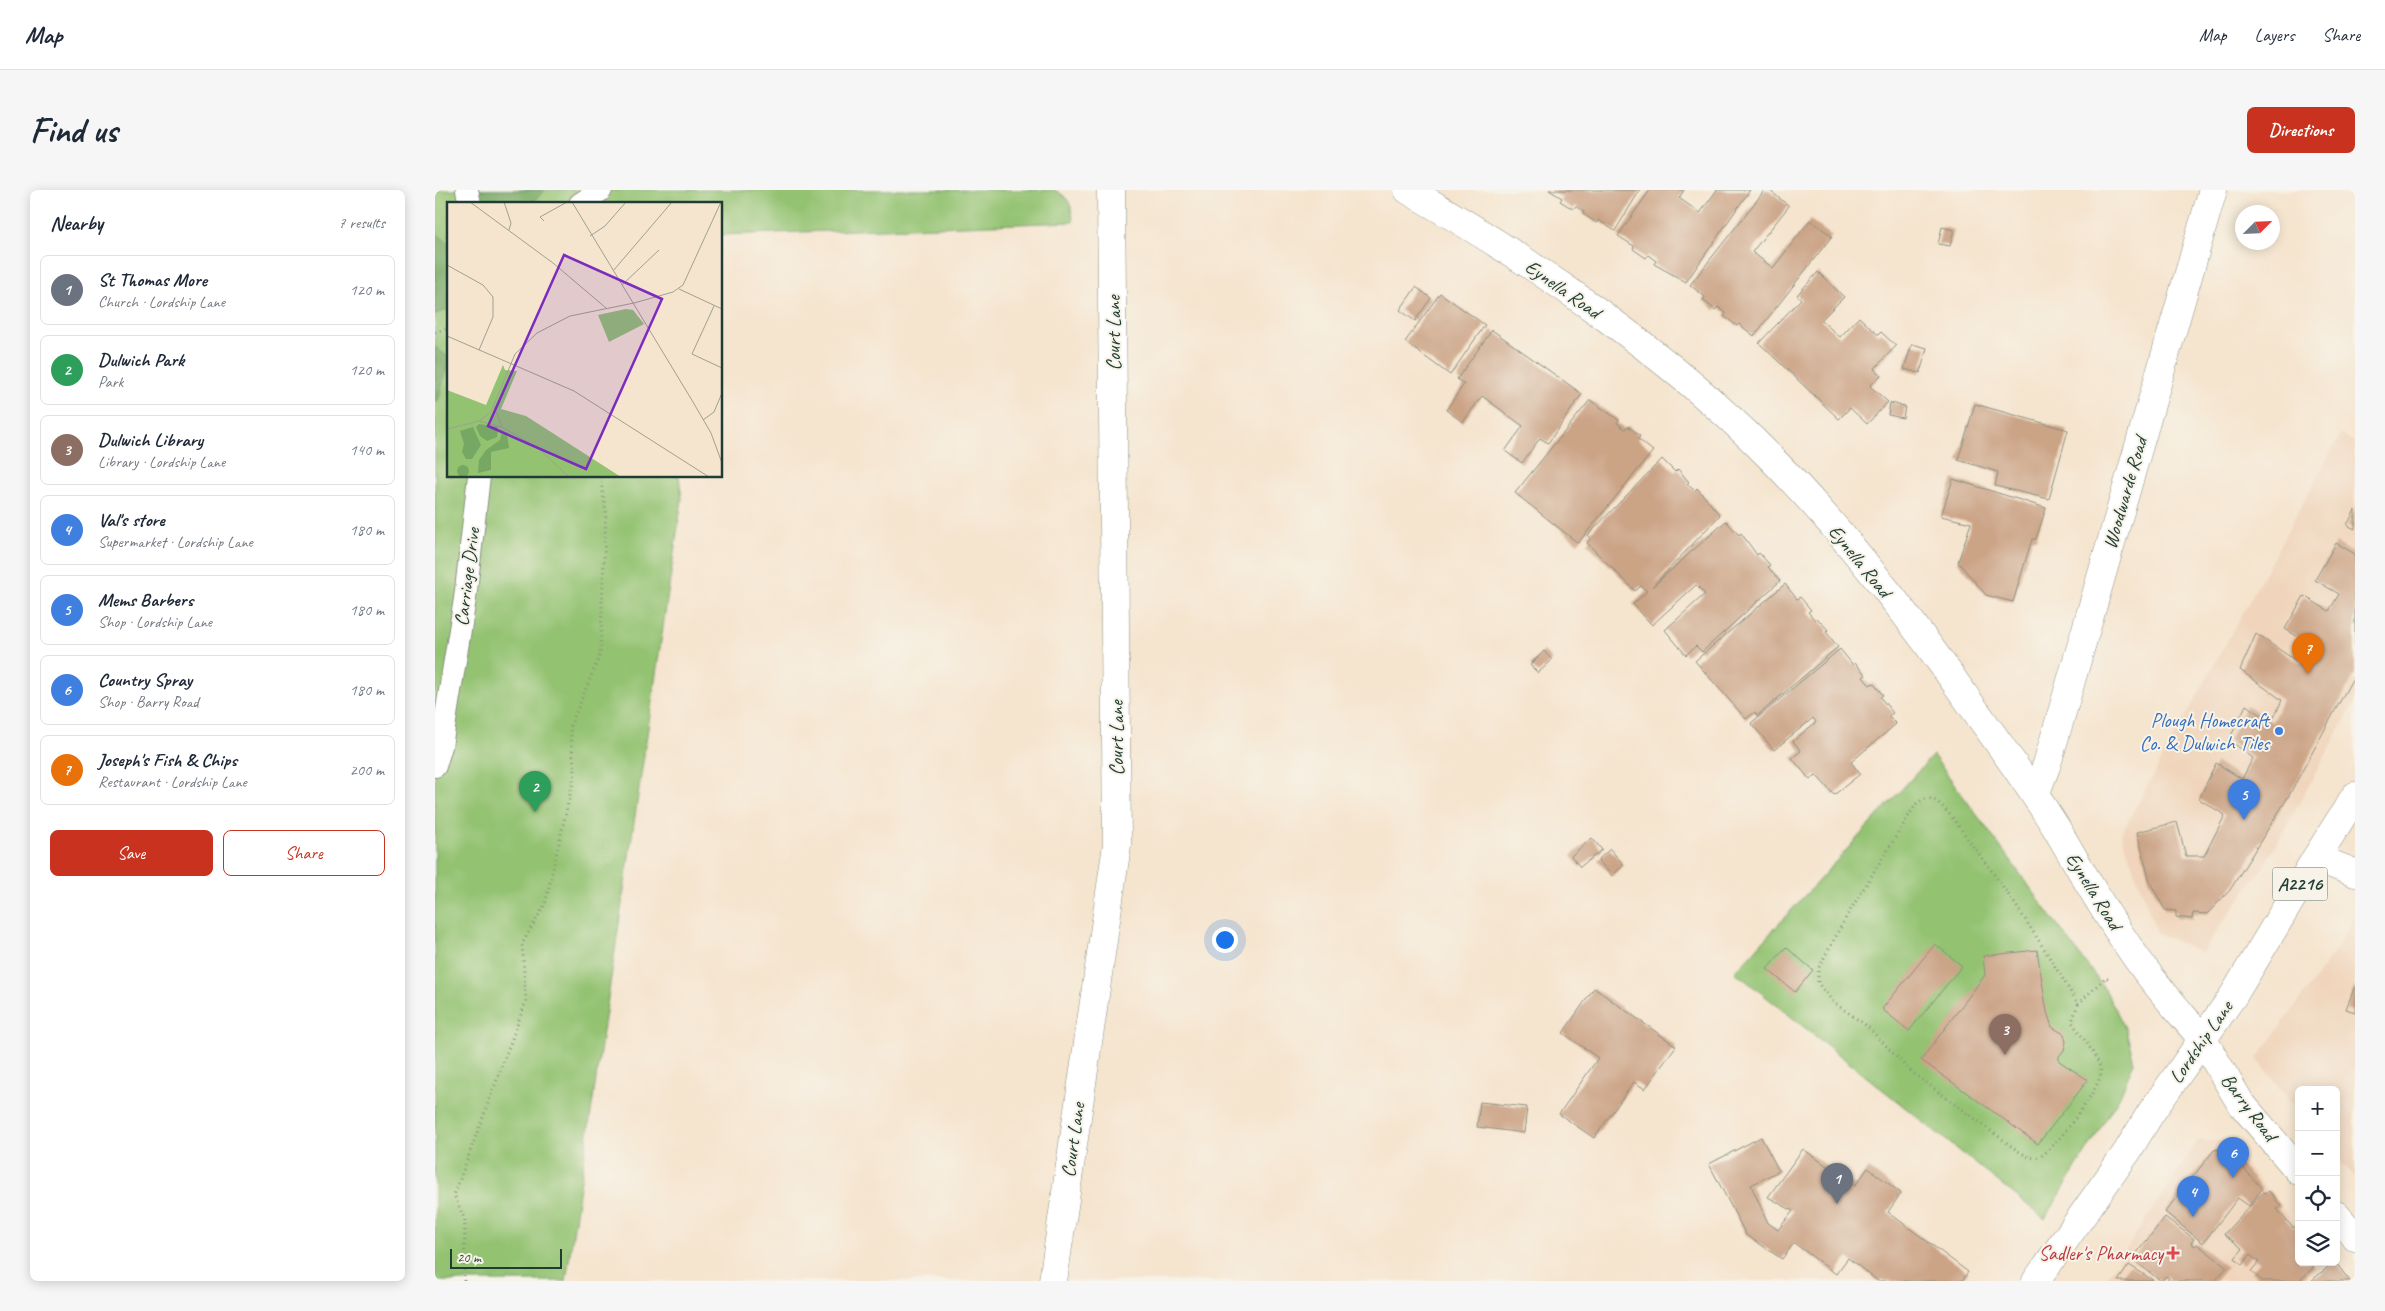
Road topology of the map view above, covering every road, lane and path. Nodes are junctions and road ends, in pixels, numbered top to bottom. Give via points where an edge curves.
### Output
1 (601, 190) edge
2 (1111, 190) edge
3 (1407, 190) edge
4 (2213, 190) edge
5 (583, 202) edge
6 (479, 478) edge
7 (600, 478) edge
8 (435, 766) edge
9 (2035, 795) junction
10 (2355, 796) edge
11 (2316, 858) junction
12 (2355, 873) edge
13 (2111, 984) dead end
14 (2078, 1004) junction
15 (2203, 1040) junction
16 (2295, 1166) edge
17 (2340, 1220) edge
18 (2355, 1237) edge
19 (464, 1281) edge
20 (1053, 1281) edge
21 (2036, 1281) edge

1 - 5 lane
2 - 20 street, Court Lane via 1117,845
3 - 9 street, Eynella Road via 1514,255 1601,314 1704,397 1768,455 1847,543 1965,696
4 - 9 street, Woodwarde Road via 2047,764
6 - 8 lane, Carriage Drive via 465,599
7 - 19 path via 606,512 600,655 569,727 575,773 545,904 522,944 526,1001 454,1195 465,1220
9 - 15 street, Eynella Road via 2101,905 2146,970
10 - 11 street, Lordship Lane / A2216
11 - 12 street
11 - 15 street, Lordship Lane / A2216
13 - 14 path via 2106,977
14 - 14 path via 2004,886 1955,822 1930,799 1916,804 1818,969 1818,982 1833,1002 1867,1026 1909,1070 2017,1151 2031,1158 2040,1157 2051,1149 2091,1096 2101,1074 2100,1065 2072,1022
15 - 16 street, Barry Road via 2240,1102
15 - 21 street, Lordship Lane / A2216
17 - 18 street

